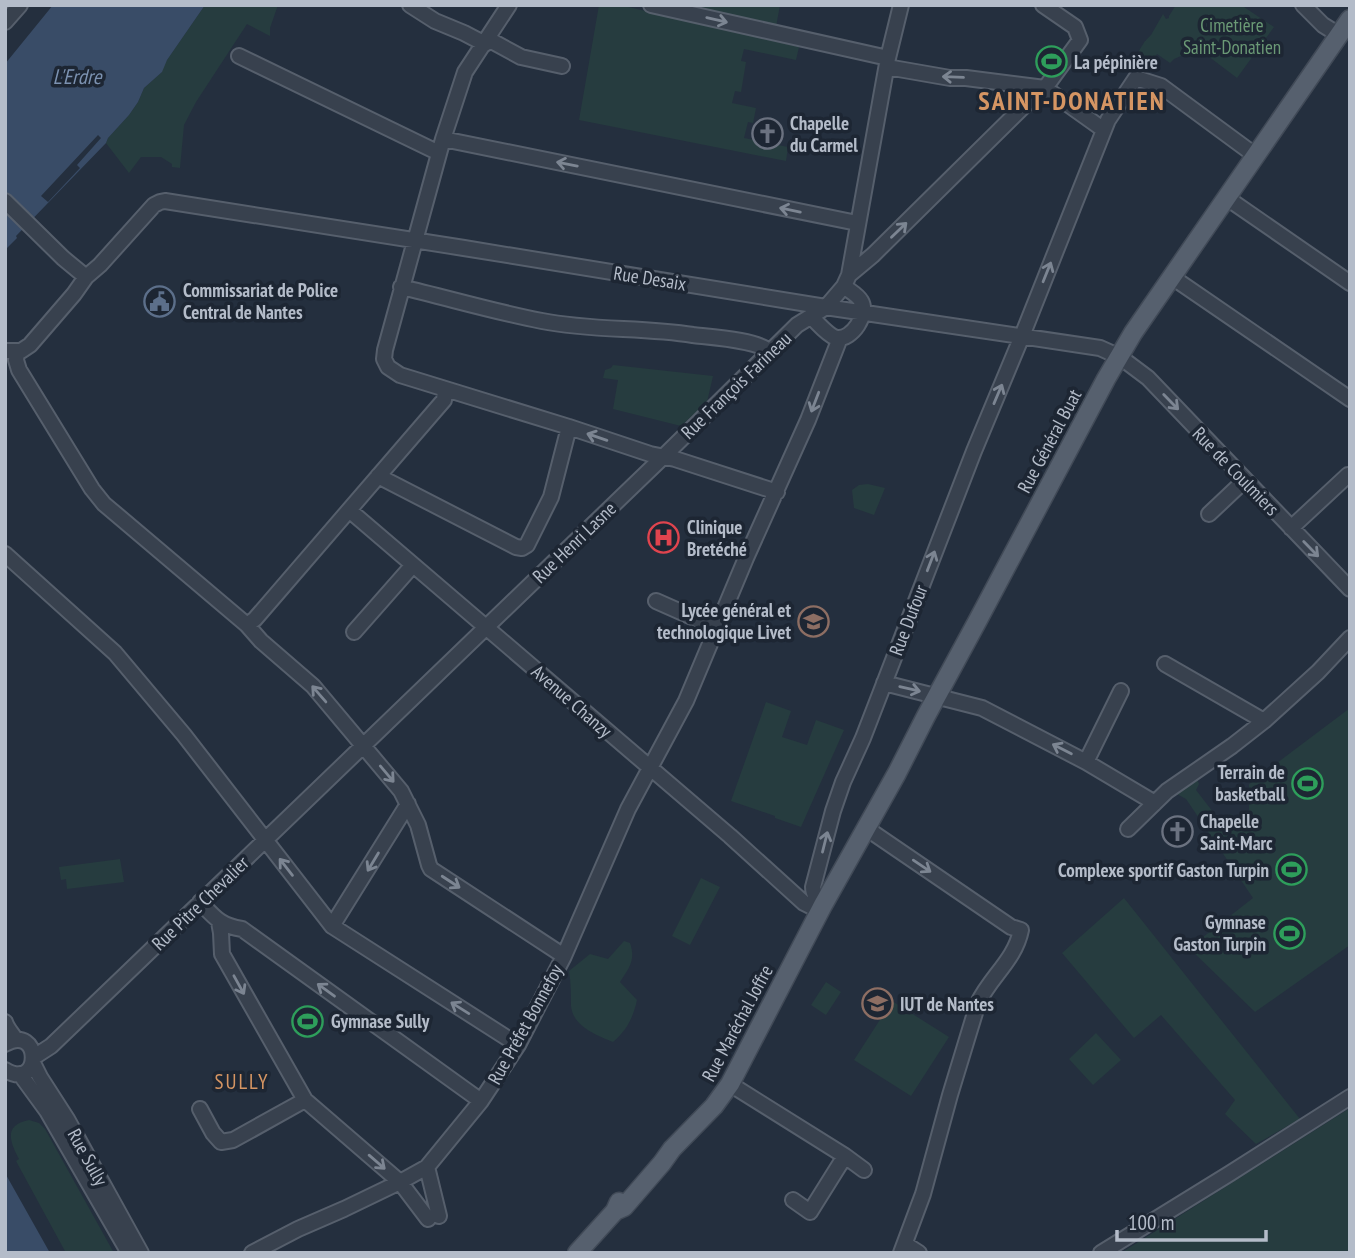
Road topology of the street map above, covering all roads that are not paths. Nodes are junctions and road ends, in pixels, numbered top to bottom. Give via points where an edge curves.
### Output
1 (20, 5) edge
2 (410, 5) edge
3 (509, 5) edge
4 (651, 5) edge
5 (901, 5) edge
6 (1043, 5) edge
7 (1303, 5) edge
8 (5, 22) edge
9 (1346, 27) edge
10 (487, 41) junction
11 (239, 56) dead end
12 (887, 63) junction
13 (562, 66) dead end
14 (1045, 88) junction
15 (1104, 130) junction
16 (441, 146) junction
17 (1256, 156) junction
18 (1227, 198) junction
19 (5, 201) edge
20 (857, 223) junction
21 (415, 240) junction
22 (848, 274) junction
23 (86, 277) junction
24 (1172, 277) junction
25 (1350, 283) edge
26 (401, 287) junction
27 (826, 307) junction
28 (862, 312) junction
29 (811, 316) junction
30 (1022, 336) junction
31 (840, 338) junction
32 (11, 351) edge
33 (770, 352) junction
34 (1120, 356) junction
35 (445, 390) junction
36 (1350, 399) edge
37 (569, 427) junction
38 (663, 457) junction
39 (1348, 475) dead end
40 (379, 476) junction
41 (1245, 480) junction
42 (777, 492) junction
43 (349, 510) junction
44 (1209, 513) dead end
45 (1291, 528) junction
46 (5, 554) edge
47 (413, 565) junction
48 (1348, 585) edge
49 (656, 601) dead end
50 (247, 625) junction
51 (486, 627) junction
52 (717, 628) junction
53 (354, 632) dead end
54 (1350, 638) edge
55 (1166, 664) dead end
56 (884, 683) junction
57 (1121, 691) dead end
58 (937, 695) junction
59 (1264, 721) junction
60 (363, 746) junction
61 (1086, 762) junction
62 (649, 767) junction
63 (1155, 803) junction
64 (408, 804) junction
65 (866, 828) junction
66 (1128, 829) dead end
67 (265, 840) junction
68 (819, 901) junction
69 (200, 902) junction
70 (219, 922) junction
71 (332, 926) junction
72 (564, 956) junction
73 (8, 1033) edge
74 (518, 1045) junction
75 (33, 1060) junction
76 (5, 1070) edge
77 (20, 1074) junction
78 (730, 1084) junction
79 (1350, 1097) edge
80 (305, 1100) junction
81 (481, 1101) junction
82 (200, 1109) dead end
83 (845, 1156) junction
84 (427, 1167) junction
85 (864, 1170) dead end
86 (400, 1182) junction
87 (793, 1200) dead end
88 (903, 1248) edge
89 (129, 1253) edge
90 (141, 1253) edge
91 (252, 1253) edge
92 (577, 1253) edge
93 (919, 1253) edge
94 (1101, 1253) edge

1 - 8 street
2 - 10 street via 435,21
3 - 10 street
4 -> 12 street via 833,46
5 - 12 street
6 - 14 street, Rue François Farineau via 1075,27 1080,40
7 - 9 street via 1323,26
9 - 17 main road, Rue Général Buat
10 - 13 street via 521,57
10 - 16 street via 466,72
11 - 16 street
14 -> 12 street via 950,78
12 - 20 street
14 - 15 street
22 -> 14 street, Rue François Farineau via 873,256
15 - 17 street, Rue Dufour via 1136,78 1161,86
30 -> 15 street, Rue Dufour
20 -> 16 street
16 - 21 street
17 - 18 main road, Rue Général Buat
18 - 24 main road, Rue Général Buat
18 - 25 street
19 - 23 street
20 - 22 street
21 - 23 street, Rue Desaix via 160,202
21 - 26 street
21 - 27 street, Rue Desaix
22 - 27 street, Rue François Farineau
22 - 28 street
23 - 32 street via 27,349
24 - 34 main road, Rue Général Buat
24 - 36 street
26 - 33 street via 544,321 676,332 751,343
26 - 35 street via 385,363 393,372
27 - 28 street, Rue Desaix
27 - 29 street, Rue François Farineau
28 - 30 street, Rue Desaix
28 - 31 street via 859,325
29 - 31 street via 831,336
29 - 33 street, Rue François Farineau
30 - 34 street, Rue Desaix via 1100,348
56 -> 30 street, Rue Dufour
31 -> 42 street, Rue Préfet Bonnefoy
32 - 50 street via 104,504
33 - 38 street, Rue François Farineau
34 -> 41 street, Rue de Coulmiers
34 - 58 main road, Rue Général Buat
35 - 37 street
35 - 40 street via 444,400
38 -> 37 street
37 - 40 street via 551,497 522,548
38 - 42 street
38 - 51 street, Rue Henri Lasne
39 - 45 street
40 - 43 street
41 - 44 street
41 - 45 street, Rue de Coulmiers
42 - 52 street, Rue Préfet Bonnefoy
43 - 47 street, Avenue Chanzy
43 - 50 street
45 -> 48 street, Rue de Coulmiers
46 - 67 street via 115,653
47 - 51 street, Avenue Chanzy
47 - 53 street
49 - 52 street
60 -> 50 street via 313,686
51 - 60 street, Rue Henri Lasne
51 - 62 street, Avenue Chanzy
52 - 62 street, Rue Préfet Bonnefoy via 686,701
54 - 59 street
55 - 59 street
56 -> 58 street
68 -> 56 street, Rue Dufour via 813,887 833,811
57 - 61 street
61 -> 58 street via 982,708
58 - 65 main road, Rue Général Buat
59 - 63 street
60 -> 64 street
60 - 67 street, Rue Pitre Chevalier
61 - 63 street
62 - 68 street, Avenue Chanzy via 810,906
62 - 72 street, Rue Préfet Bonnefoy
63 - 66 street
64 -> 71 street
64 -> 72 street via 431,869
65 - 68 main road, Rue Général Buat
65 -> 88 street via 1021,930 1019,943 978,1003
67 - 69 street, Rue Pitre Chevalier
71 -> 67 street
68 - 78 main road, Rue Maréchal Joffre
69 - 70 street
69 - 75 street, Rue Pitre Chevalier
70 -> 80 street via 222,954
81 -> 70 street via 242,929
74 -> 71 street
72 - 74 street, Rue Préfet Bonnefoy
73 - 75 street, Rue Sully via 32,1049
74 - 81 street, Rue Préfet Bonnefoy
75 - 77 street, Rue Pitre Chevalier
75 - 90 street, Rue Sully
76 - 77 street
77 - 89 street, Rue Sully via 47,1111
78 - 83 street
78 - 92 main road, Rue Maréchal Joffre via 624,1207
79 - 94 street
80 - 82 street via 233,1140 221,1142
80 -> 86 street
81 - 84 street, Rue Préfet Bonnefoy
83 - 85 street
83 - 87 street via 810,1212
84 - 86 street, Rue Préfet Bonnefoy
84 - 86 street via 433,1218
86 - 91 street, Rue Préfet Bonnefoy
88 - 93 street

